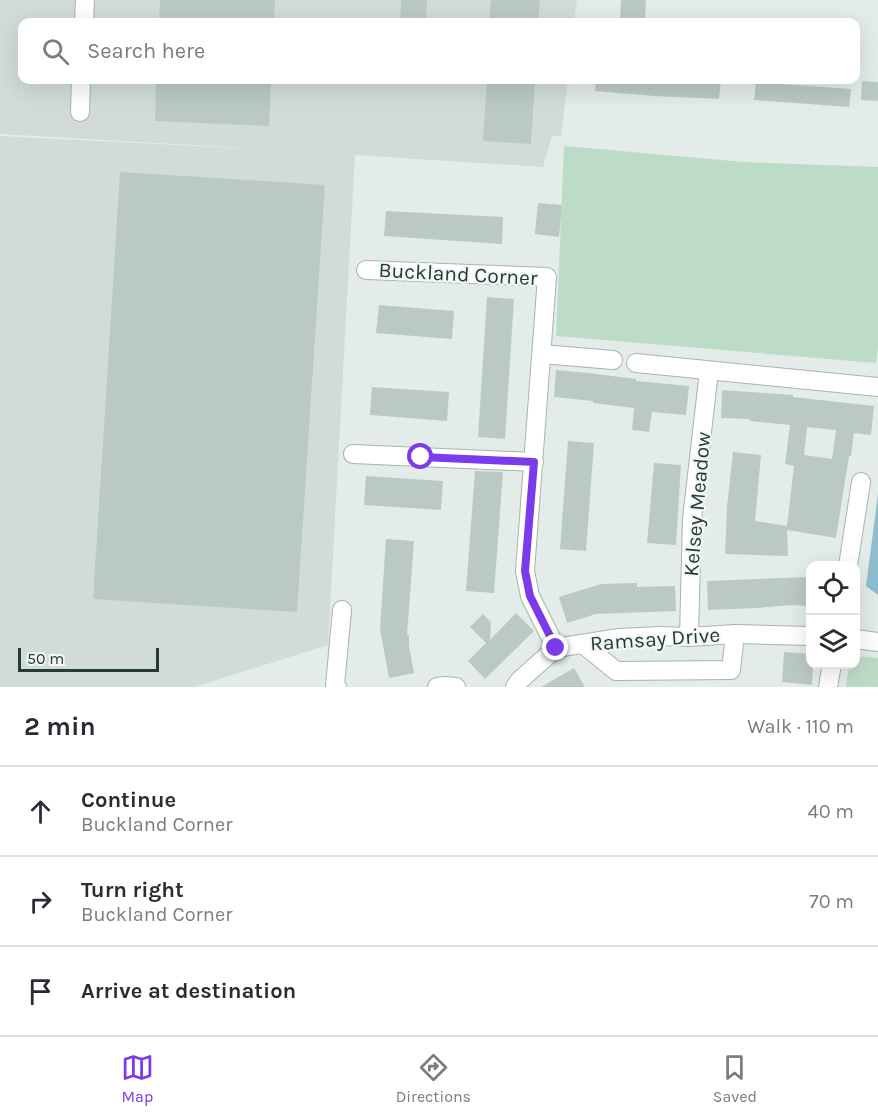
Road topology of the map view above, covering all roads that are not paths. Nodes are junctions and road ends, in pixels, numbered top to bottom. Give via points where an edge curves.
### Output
1 (85, 0) edge
2 (84, 18) edge
3 (81, 84) edge
4 (80, 112) dead end
5 (366, 270) dead end
6 (542, 354) junction
7 (613, 360) dead end
8 (636, 363) dead end
9 (709, 371) junction
10 (878, 387) edge
11 (353, 454) dead end
12 (534, 462) junction
13 (861, 482) dead end
14 (849, 561) edge
15 (342, 610) dead end
16 (735, 634) junction
17 (806, 636) edge
18 (689, 637) junction
19 (860, 640) edge
20 (878, 642) edge
21 (583, 644) junction
22 (556, 648) junction
23 (831, 669) edge
24 (337, 687) edge
25 (437, 687) edge
26 (456, 687) edge
27 (515, 687) edge
28 (828, 687) edge

1 - 2 street
3 - 4 street
5 - 6 street, Buckland Corner via 547,277
6 - 7 street
6 - 12 street, Buckland Corner
8 - 9 street
9 - 10 street
9 - 18 street, Kelsey Meadow via 692,519
11 - 12 street
12 - 22 street, Buckland Corner via 525,571 530,596
13 - 14 street
15 - 24 street
16 - 17 street, Ramsay Drive
16 - 18 street, Ramsay Drive
16 - 21 street via 731,670 616,671
18 - 21 street, Ramsay Drive via 619,638
19 - 20 street
21 - 22 street, Ramsay Drive
22 - 27 street
23 - 28 street
25 - 26 street

